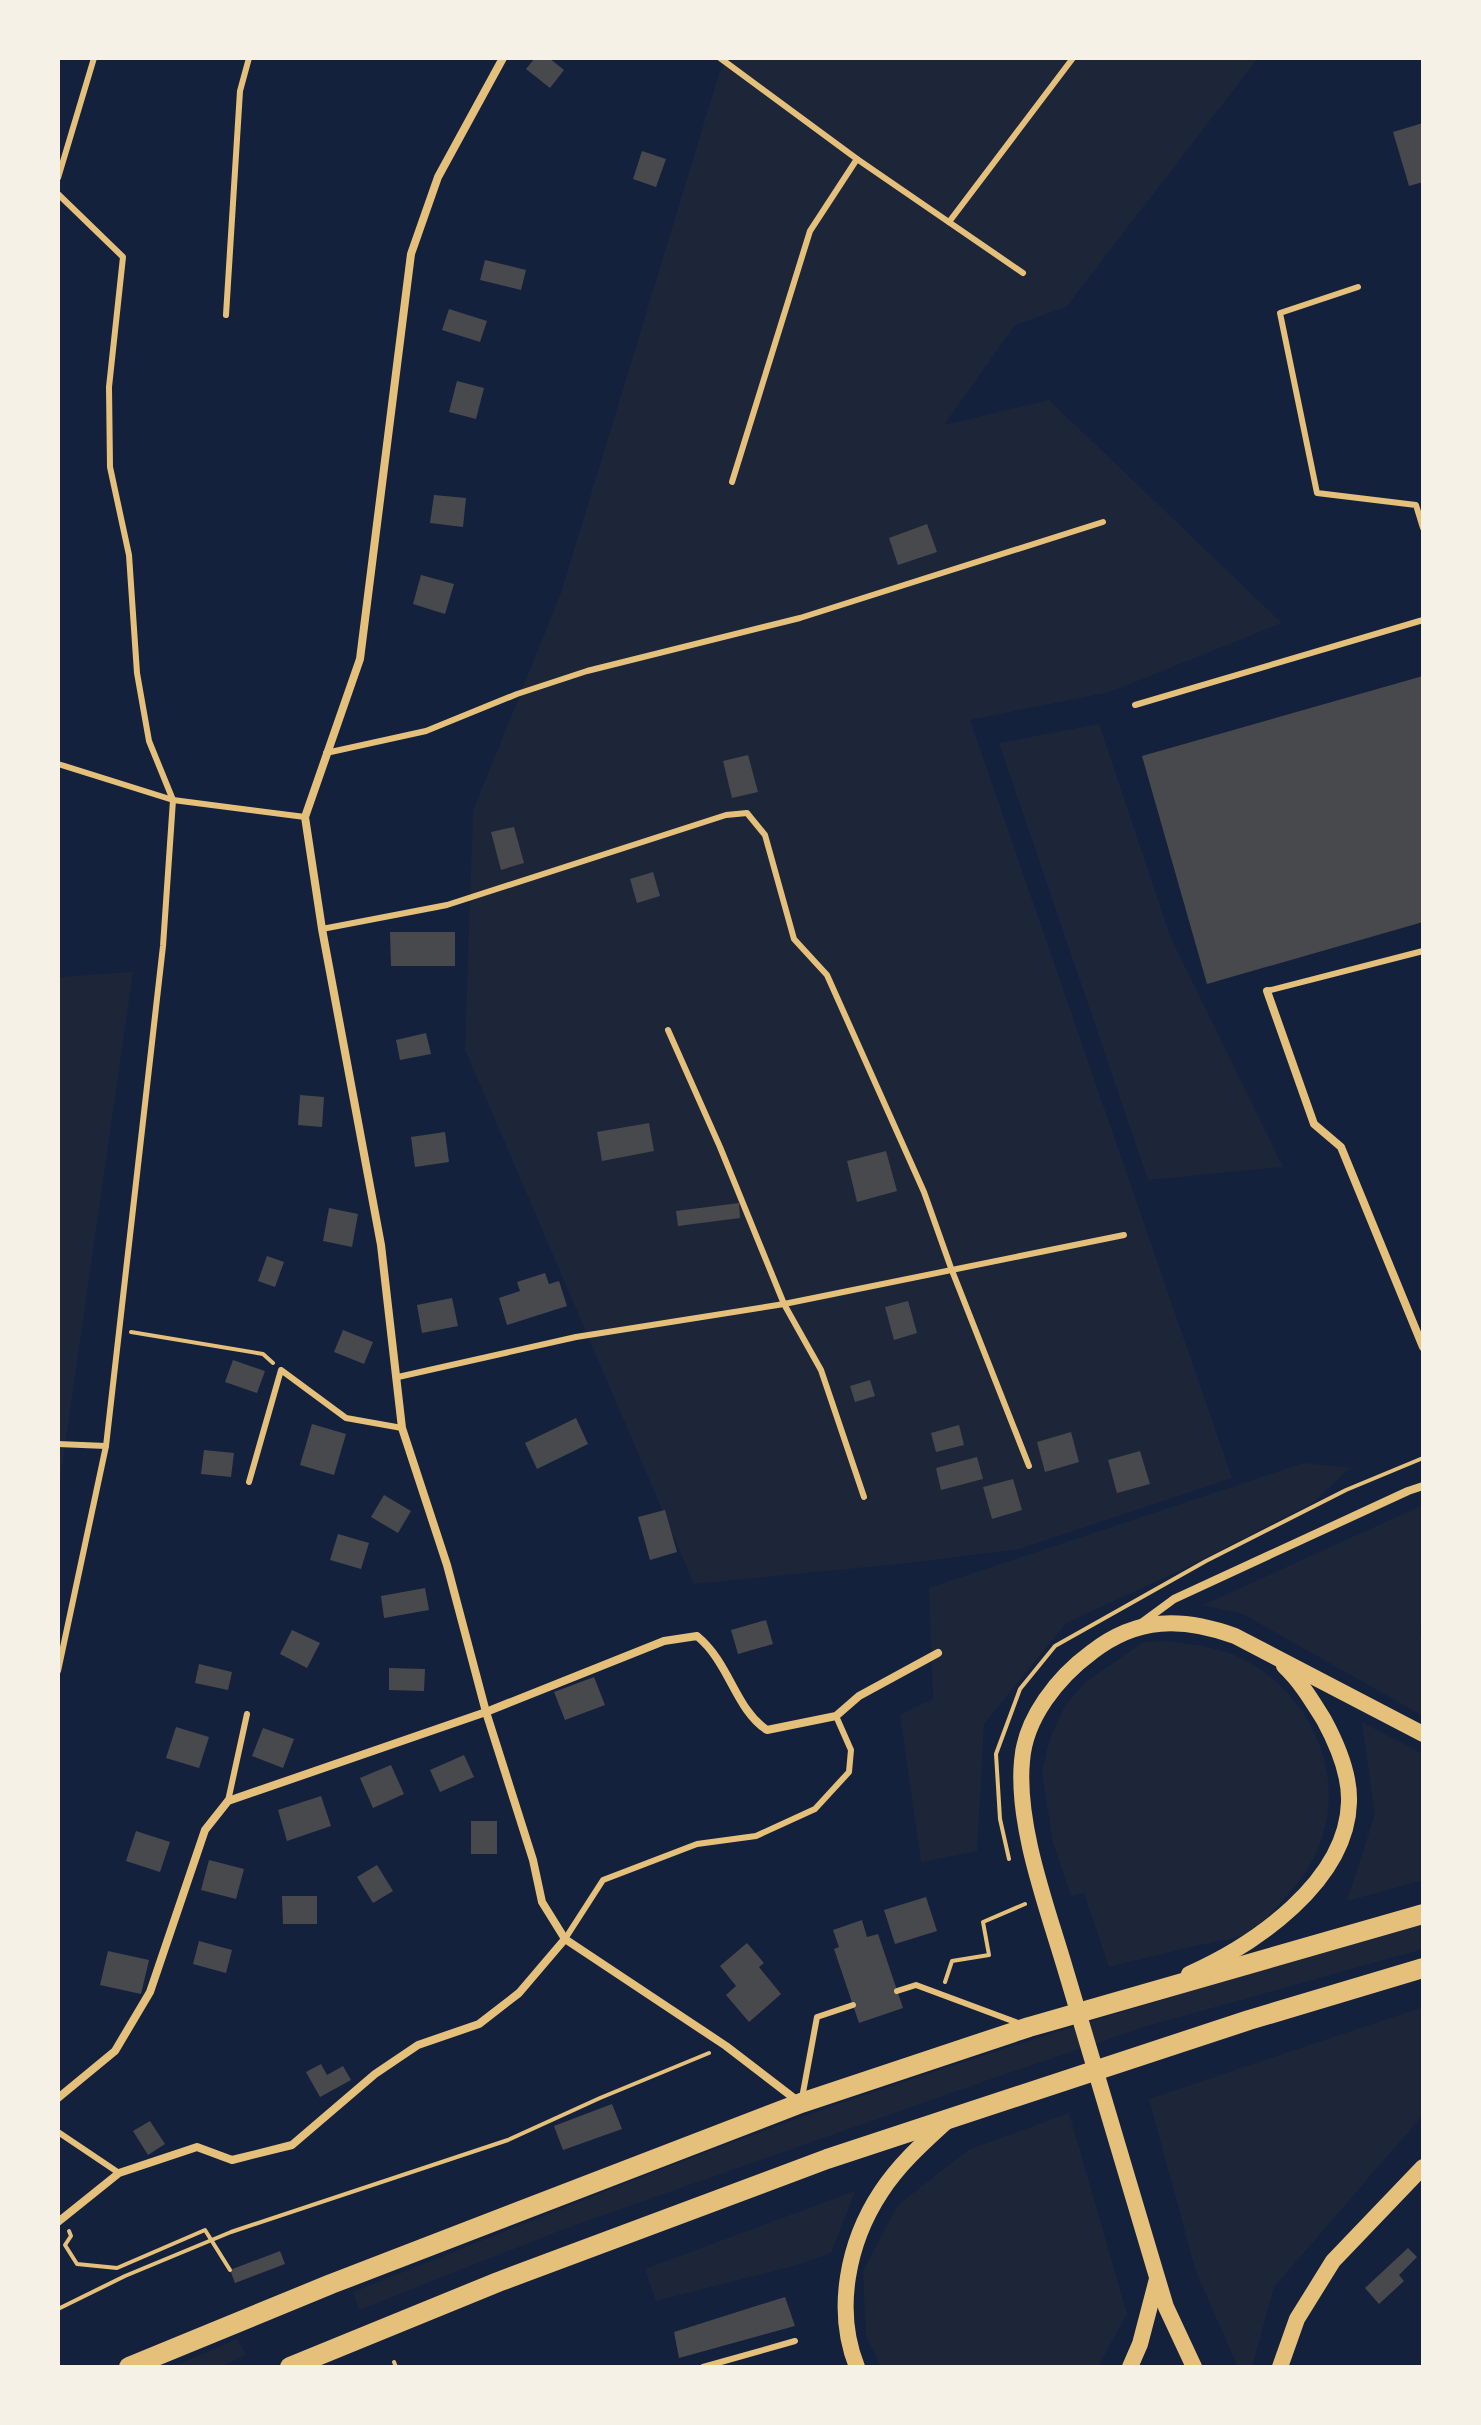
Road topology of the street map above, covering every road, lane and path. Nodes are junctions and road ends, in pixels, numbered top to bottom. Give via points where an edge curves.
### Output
1 (94, 58) edge
2 (249, 58) edge
3 (503, 58) edge
4 (720, 58) edge
5 (1073, 58) edge
6 (857, 159) junction
7 (58, 178) edge
8 (58, 194) edge
9 (949, 222) junction
10 (1023, 273) dead end
11 (1358, 287) dead end
12 (226, 315) dead end
13 (732, 482) dead end
14 (1103, 522) dead end
15 (1423, 528) edge
16 (1423, 620) edge
17 (1135, 705) dead end
18 (326, 753) junction
19 (58, 764) edge
20 (173, 800) junction
21 (305, 817) junction
22 (322, 929) junction
23 (1423, 951) edge
24 (1267, 991) joint
25 (668, 1030) dead end
26 (1124, 1235) dead end
27 (951, 1268) junction
28 (784, 1304) junction
29 (119, 1330) junction
30 (1423, 1347) edge
31 (281, 1370) junction
32 (398, 1377) junction
33 (402, 1428) junction
34 (58, 1444) edge
35 (106, 1446) junction
36 (1029, 1466) dead end
37 (249, 1482) dead end
38 (1423, 1486) edge
39 (864, 1497) dead end
40 (1137, 1626) junction
41 (938, 1653) dead end
42 (1271, 1654) junction
43 (58, 1671) edge
44 (486, 1712) junction
45 (247, 1714) dead end
46 (836, 1716) junction
47 (1423, 1734) edge
48 (228, 1801) junction
49 (1025, 1904) dead end
50 (1423, 1914) edge
51 (565, 1939) junction
52 (1423, 1968) edge
53 (897, 1991) dead end
54 (941, 1994) junction
55 (1124, 1999) junction
56 (853, 2005) dead end
57 (1029, 2027) junction
58 (726, 2046) junction
59 (58, 2098) edge
60 (801, 2103) junction
61 (954, 2115) junction
62 (58, 2132) edge
63 (1423, 2167) edge
64 (119, 2173) junction
65 (60, 2220) edge
66 (212, 2241) junction
67 (230, 2270) dead end
68 (1157, 2277) junction
69 (58, 2309) edge
70 (795, 2341) dead end
71 (129, 2367) edge
72 (290, 2367) edge
73 (703, 2367) edge
74 (857, 2367) edge
75 (1130, 2367) edge
76 (1194, 2367) edge
77 (1280, 2367) edge

1 - 7 lane
2 - 12 lane via 240,91
3 - 18 street via 438,177 411,254 360,659
4 - 6 lane
5 - 9 lane
6 - 9 lane
6 - 13 lane via 810,231
8 - 20 lane via 123,257 109,387 110,467 129,555 137,673 149,741
9 - 10 lane
11 - 15 lane via 1280,313 1317,493 1416,505
14 - 18 lane via 800,618 587,671 426,731
16 - 17 lane
18 - 21 street
19 - 20 lane
20 - 21 lane
20 - 29 lane via 163,946
21 - 22 street
22 - 27 lane via 447,905 726,815 747,813 765,835 794,939 827,975 924,1192
22 - 32 street via 381,1245
23 - 24 lane
24 - 30 street via 1314,1124 1341,1147
25 - 28 lane
26 - 27 lane
27 - 28 lane
27 - 36 lane
28 - 32 lane via 576,1337
28 - 39 lane via 821,1370
29 - 31 path via 263,1354
29 - 35 lane
31 - 33 lane via 346,1418
31 - 37 lane
32 - 33 street
33 - 44 street via 447,1565
34 - 35 lane
35 - 43 lane
38 - 40 street via 1174,1599
40 - 42 main road via 1210,1628
40 - 68 main road via 1080,1661 1054,1689 1030,1728 1021,1788 1047,1905
41 - 46 street via 859,1696
42 - 47 main road
42 - 55 main road via 1312,1700 1339,1751 1349,1802 1338,1846 1309,1889 1253,1940 1216,1962
44 - 46 street via 664,1641 697,1636 713,1649 754,1721 767,1730
44 - 48 street
44 - 51 street via 542,1902
45 - 48 lane
46 - 51 lane via 851,1750 849,1772 815,1809 756,1836 697,1844 603,1880
48 - 59 street via 205,1830 150,1992 115,2051
49 - 54 path via 983,1922 989,1955 952,1961
50 - 55 main road
51 - 58 street
51 - 64 street via 499,2009 479,2024 418,2045 375,2074 292,2145 232,2160 197,2147
52 - 61 main road
53 - 54 lane via 916,1985
54 - 57 lane
55 - 57 main road
56 - 60 lane via 817,2017
57 - 60 main road
58 - 60 street
58 - 66 path via 508,2140
60 - 71 main road
61 - 72 main road via 498,2282
61 - 74 main road via 880,2192 860,2235 847,2277 845,2310
62 - 64 lane
63 - 77 main road via 1333,2261 1297,2319
64 - 65 street
65 - 66 path via 71,2236 65,2245 77,2264 117,2268 205,2230
66 - 67 path
66 - 69 path
68 - 75 main road
68 - 76 main road
70 - 73 lane

